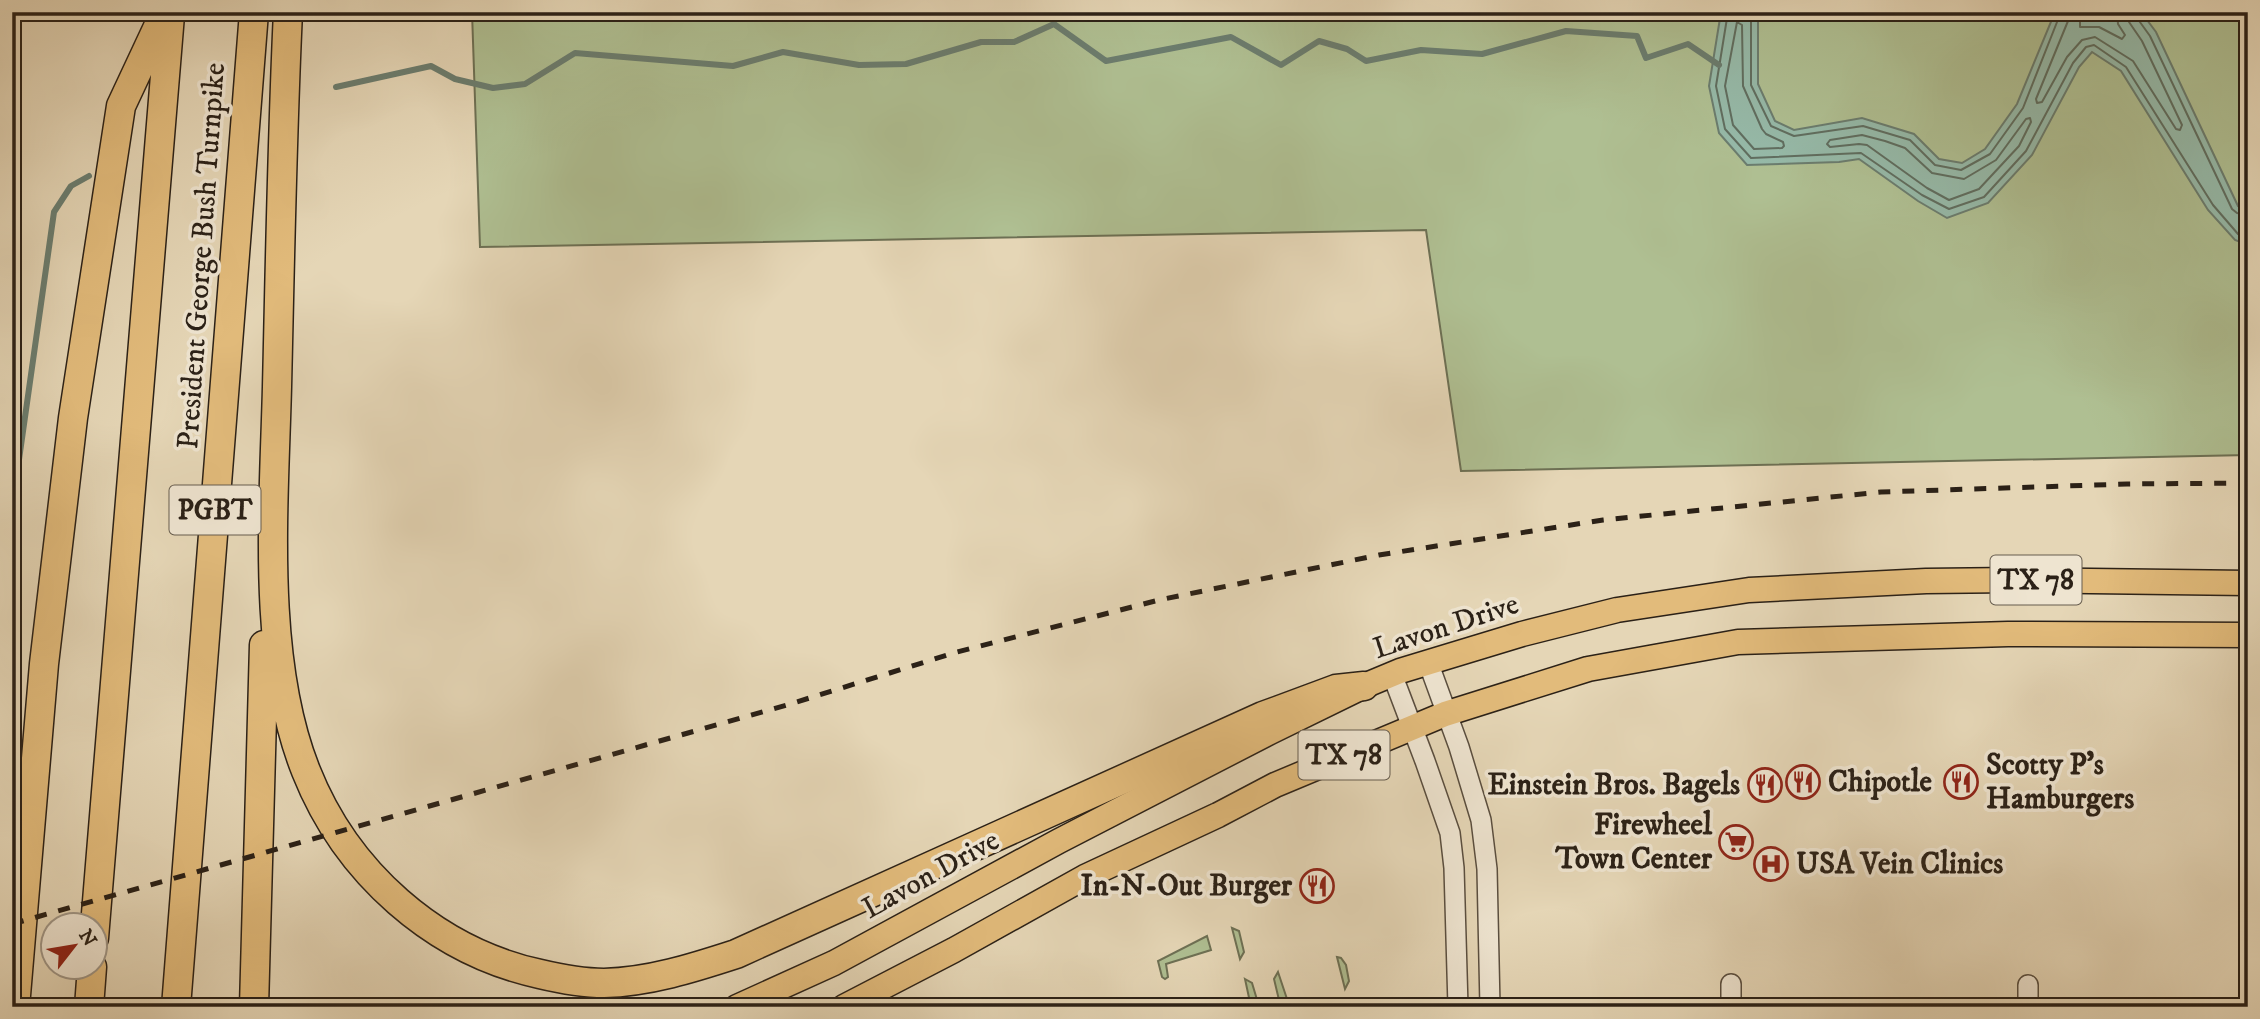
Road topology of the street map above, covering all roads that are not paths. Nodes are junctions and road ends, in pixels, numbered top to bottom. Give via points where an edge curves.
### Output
1 (165, 12) edge
2 (170, 12) edge
3 (254, 12) edge
4 (288, 12) edge
5 (273, 544) junction
6 (2248, 583) edge
7 (2248, 635) edge
8 (1428, 662) junction
9 (1392, 674) junction
10 (1364, 686) junction
11 (1445, 714) junction
12 (1413, 726) junction
13 (36, 780) junction
14 (12, 882) edge
15 (96, 911) edge
16 (91, 981) edge
17 (1731, 984) dead end
18 (2028, 985) dead end
19 (15, 1007) edge
20 (89, 1007) edge
21 (176, 1007) edge
22 (254, 1007) edge
23 (737, 1007) edge
24 (844, 1007) edge
25 (1458, 1007) edge
26 (1490, 1007) edge
27 (1731, 1007) edge
28 (2028, 1007) edge

1 - 13 highway via 121,106 73,418 44,664
2 - 15 highway, President George Bush Turnpike / PGBT
3 - 21 highway, President George Bush Turnpike / PGBT
4 - 5 highway
5 - 10 highway via 278,653 293,730 309,780 344,841 391,895 441,933 520,970 570,981 643,979 736,954 1263,716 1336,689
5 - 22 highway via 265,603
6 - 8 main road, Lavon Drive / TX 78 via 2014,580 1749,590 1617,610
7 - 11 main road, TX 78 via 2008,634 1738,642 1588,669
8 - 9 main road, Lavon Drive / TX 78
8 - 11 street
9 - 10 main road, Lavon Drive / TX 78
9 - 12 street
10 - 23 main road, Lavon Drive / TX 78 via 1059,841 834,963
11 - 12 main road, TX 78
11 - 26 street via 1460,747 1481,820 1488,869
12 - 24 main road, TX 78 via 1275,785 1085,877
12 - 25 street via 1450,833
13 - 14 highway
13 - 19 highway
16 - 20 highway
17 - 27 street
18 - 28 street

